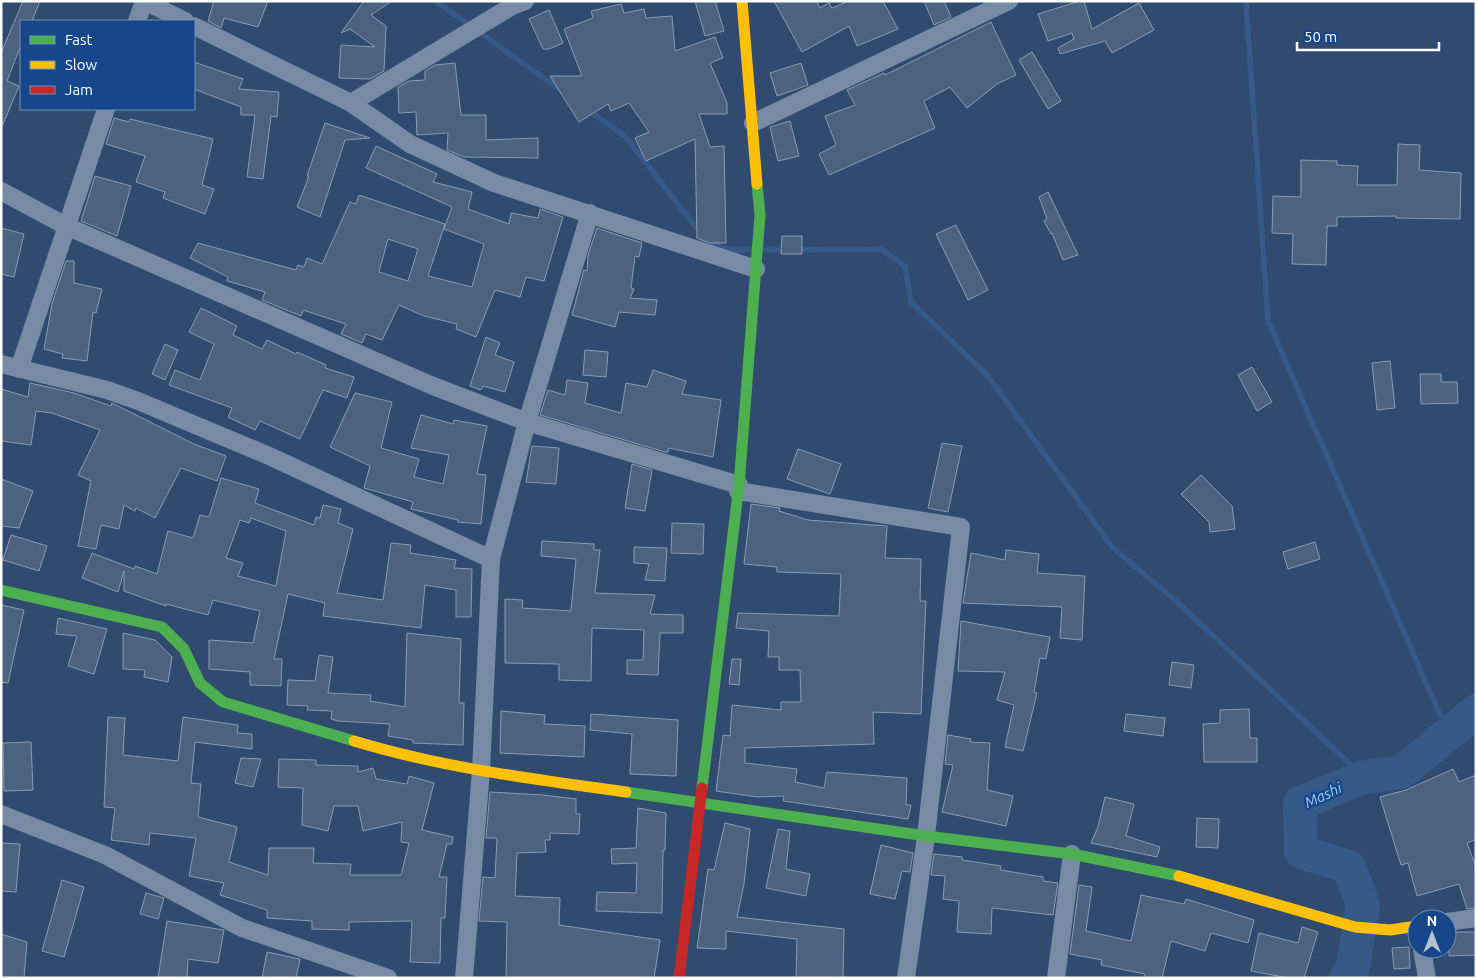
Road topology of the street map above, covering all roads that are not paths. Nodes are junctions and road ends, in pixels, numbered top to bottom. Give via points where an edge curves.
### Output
1 (144, 1) edge
2 (742, 1) edge
3 (1009, 1) edge
4 (516, 3) edge
5 (137, 20) edge
6 (183, 20) edge
7 (195, 26) edge
8 (351, 103) junction
9 (106, 110) edge
10 (753, 123) junction
11 (1, 191) edge
12 (590, 213) junction
13 (66, 226) junction
14 (756, 269) junction
15 (1, 364) edge
16 (19, 368) junction
17 (527, 422) junction
18 (739, 488) junction
19 (491, 559) junction
20 (1, 590) edge
21 (481, 771) junction
22 (700, 802) junction
23 (1, 814) edge
24 (926, 836) junction
25 (1072, 854) junction
26 (1476, 918) edge
27 (1457, 921) edge
28 (1407, 927) edge
29 (1424, 959) edge
30 (388, 978) edge
31 (464, 978) edge
32 (679, 978) edge
33 (906, 978) edge
34 (1056, 978) edge
35 (1427, 978) edge

1 - 5 street
1 - 6 street
2 - 10 street
3 - 10 street
4 - 8 street
7 - 8 street
8 - 12 street via 410,144 494,183
9 - 13 street
10 - 14 street via 760,214
11 - 13 street
12 - 14 street
12 - 17 street
13 - 16 street
13 - 17 street via 433,386
14 - 18 street
15 - 16 street
16 - 19 street via 138,400 267,455
17 - 18 street
17 - 19 street
18 - 22 street
18 - 24 street via 961,527
19 - 21 street
20 - 21 street via 162,627 184,649 200,683 224,702 403,756
21 - 22 street
21 - 31 street
22 - 24 street
22 - 32 street
23 - 30 street via 105,855 242,928
24 - 25 street
24 - 33 street
25 - 28 street via 1175,875 1355,927 1390,930
25 - 34 street
26 - 27 street
29 - 35 street

